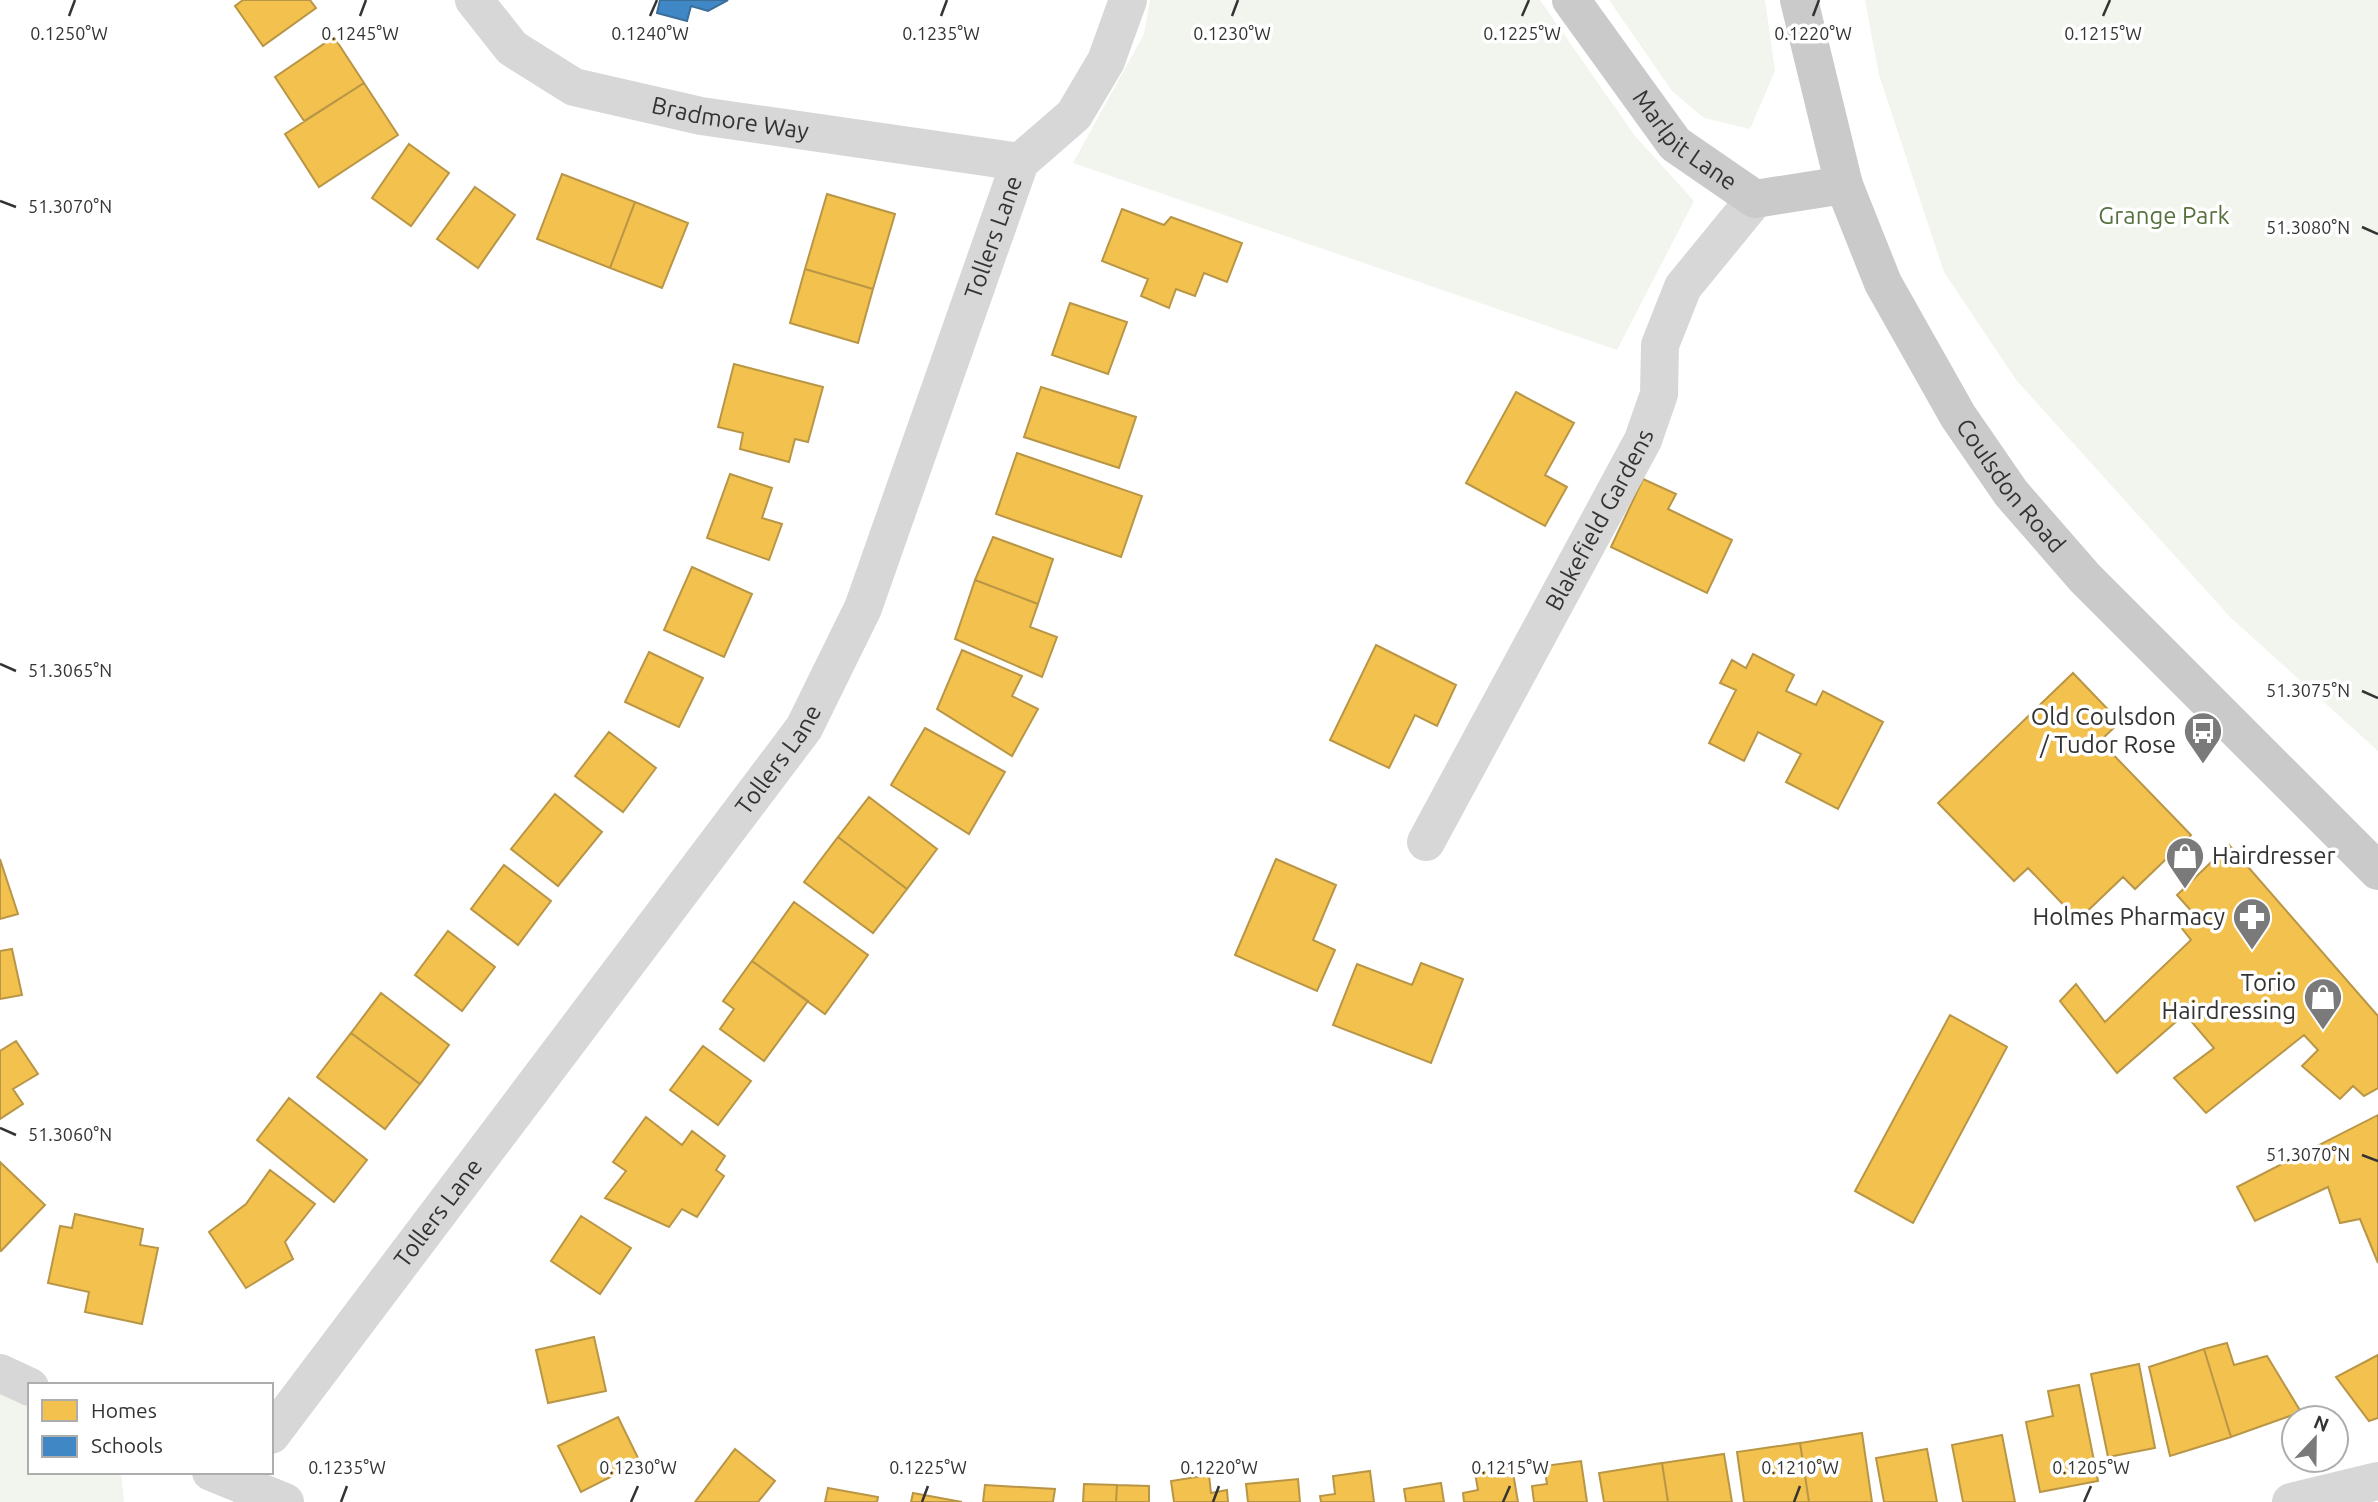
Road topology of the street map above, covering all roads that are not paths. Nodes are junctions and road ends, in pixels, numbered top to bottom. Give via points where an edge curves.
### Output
1 (474, 0) edge
2 (1128, 0) edge
3 (1571, 0) edge
4 (1800, 0) edge
5 (1020, 162) junction
6 (1844, 185) junction
7 (1755, 199) junction
8 (1426, 842) dead end
9 (2378, 871) edge
10 (0, 1373) edge
11 (28, 1386) edge
12 (273, 1432) edge
13 (2378, 1481) edge
14 (227, 1483) edge
15 (285, 1502) edge
16 (2291, 1502) edge

1 - 5 street, Bradmore Way via 512,48 574,87 701,116
2 - 5 street, Tollers Lane via 1106,61 1074,115
3 - 7 main road, Marlpit Lane via 1675,144
4 - 6 main road, Coulsdon Road
5 - 12 street, Tollers Lane via 863,608 804,728
6 - 7 main road, Marlpit Lane
6 - 9 main road, Coulsdon Road via 1883,283 1958,416 2011,493 2085,578
7 - 8 street, Blakefield Gardens via 1682,287 1660,345 1660,394 1643,440
10 - 11 street
13 - 16 street
14 - 15 street

